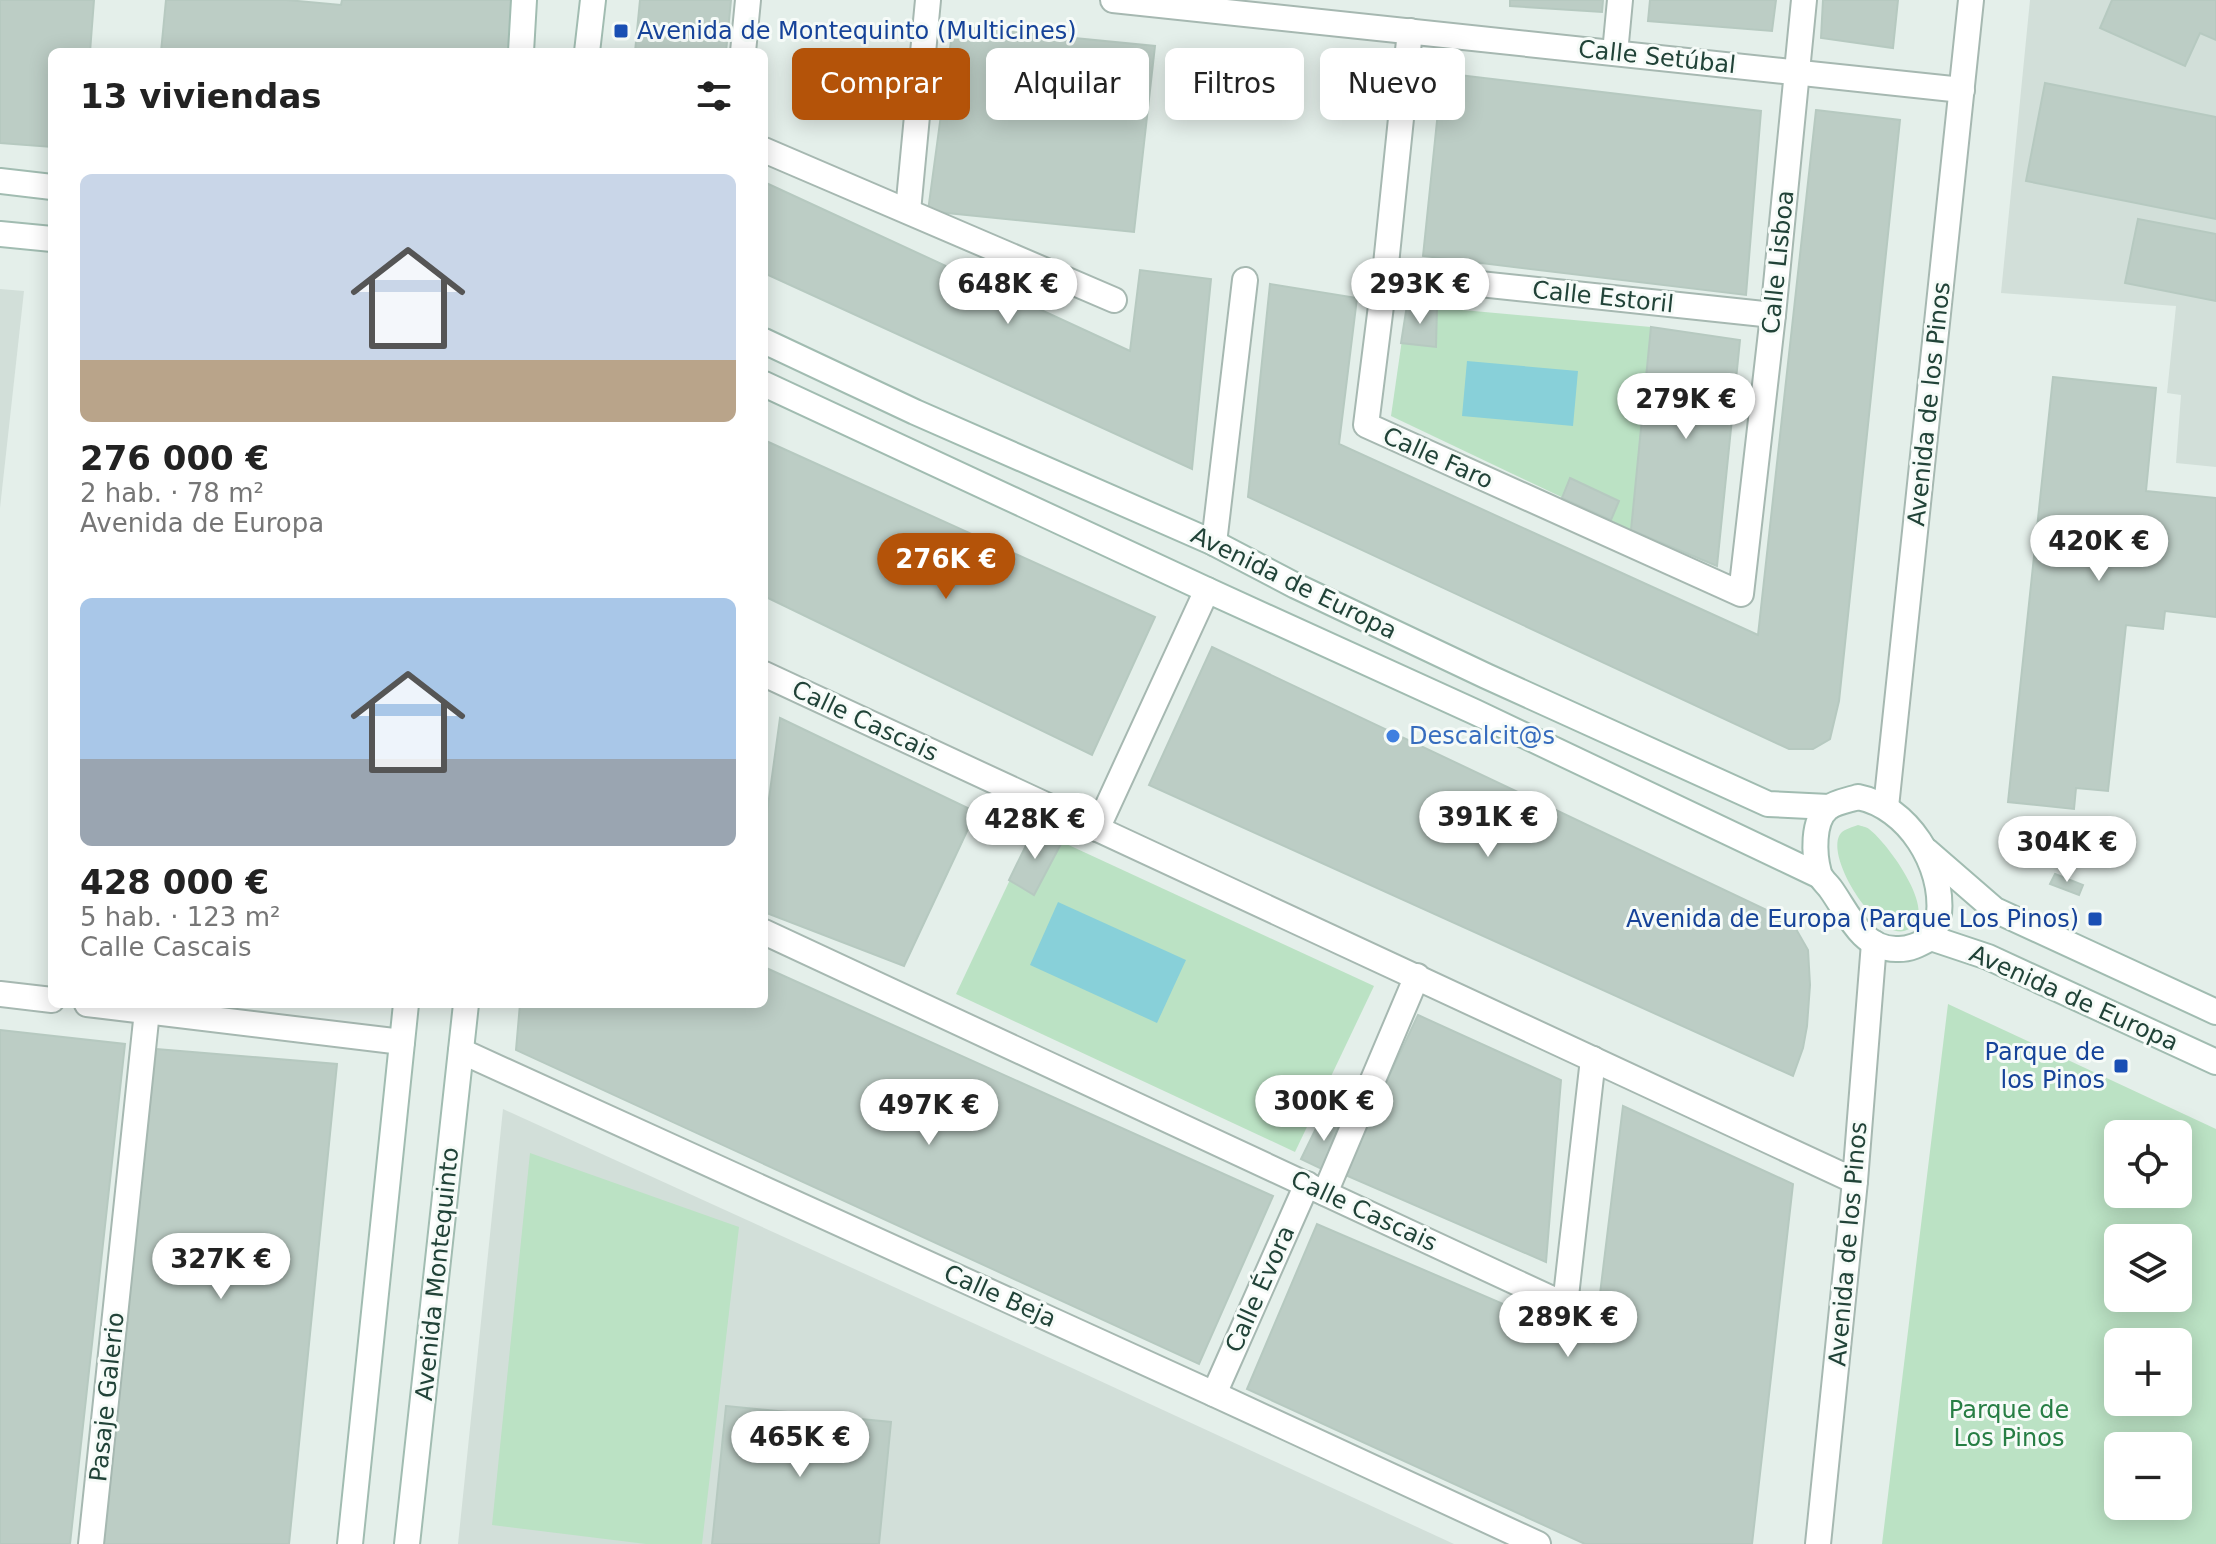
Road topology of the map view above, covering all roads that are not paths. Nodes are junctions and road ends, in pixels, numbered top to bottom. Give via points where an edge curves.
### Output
1 (524, 0) edge
2 (593, 0) edge
3 (748, 0) edge
4 (928, 0) edge
5 (1113, 0) edge
6 (1620, 0) edge
7 (1804, 0) edge
8 (1971, 0) edge
9 (1410, 31) junction
10 (521, 48) edge
11 (587, 48) edge
12 (743, 48) edge
13 (1615, 53) junction
14 (1797, 72) junction
15 (1962, 90) junction
16 (768, 152) edge
17 (0, 181) edge
18 (48, 187) edge
19 (908, 211) junction
20 (0, 234) edge
21 (48, 239) edge
22 (1385, 274) junction
23 (1245, 280) dead end
24 (1114, 300) dead end
25 (1773, 315) junction
26 (768, 343) edge
27 (768, 386) edge
28 (1214, 543) junction
29 (1207, 590) junction
30 (1741, 594) joint
31 (768, 676) edge
32 (1829, 807) junction
33 (1886, 807) junction
34 (1097, 829) junction
35 (1926, 850) junction
36 (1820, 876) junction
37 (768, 934) edge
38 (1931, 938) junction
39 (1874, 943) junction
40 (1417, 976) junction
41 (0, 994) edge
42 (48, 1000) edge
43 (121, 1008) edge
44 (406, 1008) edge
45 (466, 1008) edge
46 (147, 1011) junction
47 (2216, 1012) edge
48 (402, 1042) junction
49 (461, 1051) junction
50 (1593, 1059) junction
51 (2216, 1062) edge
52 (1855, 1181) junction
53 (1316, 1188) junction
54 (1214, 1394) junction
55 (91, 1544) edge
56 (350, 1544) edge
57 (407, 1544) edge
58 (1538, 1544) edge
59 (1818, 1544) edge

1 - 10 street
2 - 11 street
3 - 12 street
4 - 19 street
5 - 9 street, Calle Setúbal
6 - 13 street
7 - 14 street, Calle Lisboa
8 - 15 street, Avenida de los Pinos
9 - 13 street, Calle Setúbal
9 - 22 street, Calle Faro
13 - 14 street, Calle Setúbal
14 - 15 street, Calle Setúbal
14 - 25 street, Calle Lisboa
15 - 33 street, Avenida de los Pinos
16 - 19 street
17 - 18 street
19 - 24 street
20 - 21 street
22 - 25 street, Calle Estoril
22 - 30 street, Calle Faro via 1366,425
23 - 28 street
25 - 30 street, Calle Lisboa
26 - 28 street, Avenida de Europa
27 - 29 street, Avenida de Europa
28 - 32 street, Avenida de Europa via 1486,676 1768,804
29 - 34 street
29 - 36 street, Avenida de Europa
31 - 34 street, Calle Cascais
32 - 33 street via 1858,797
32 - 36 street via 1815,841
33 - 35 street
34 - 40 street, Calle Cascais
35 - 38 street via 1939,896 1940,917
35 - 47 street, Avenida de Europa via 1995,910
36 - 39 street via 1855,926
37 - 53 street, Calle Cascais
38 - 39 street via 1893,950
38 - 51 street, Avenida de Europa via 1988,957
39 - 52 street, Avenida de los Pinos
40 - 50 street, Calle Cascais
40 - 53 street, Calle Évora
41 - 42 street
43 - 46 street
44 - 48 street
45 - 49 street, Avenida Montequinto
46 - 48 street
46 - 55 street, Pasaje Galerio
48 - 56 street
49 - 54 street, Calle Beja
49 - 57 street, Avenida Montequinto
50 - 52 street, Calle Cascais
50 - 53 street, Calle Cascais via 1565,1305
52 - 59 street, Avenida de los Pinos
53 - 54 street, Calle Évora
54 - 58 street, Calle Beja

